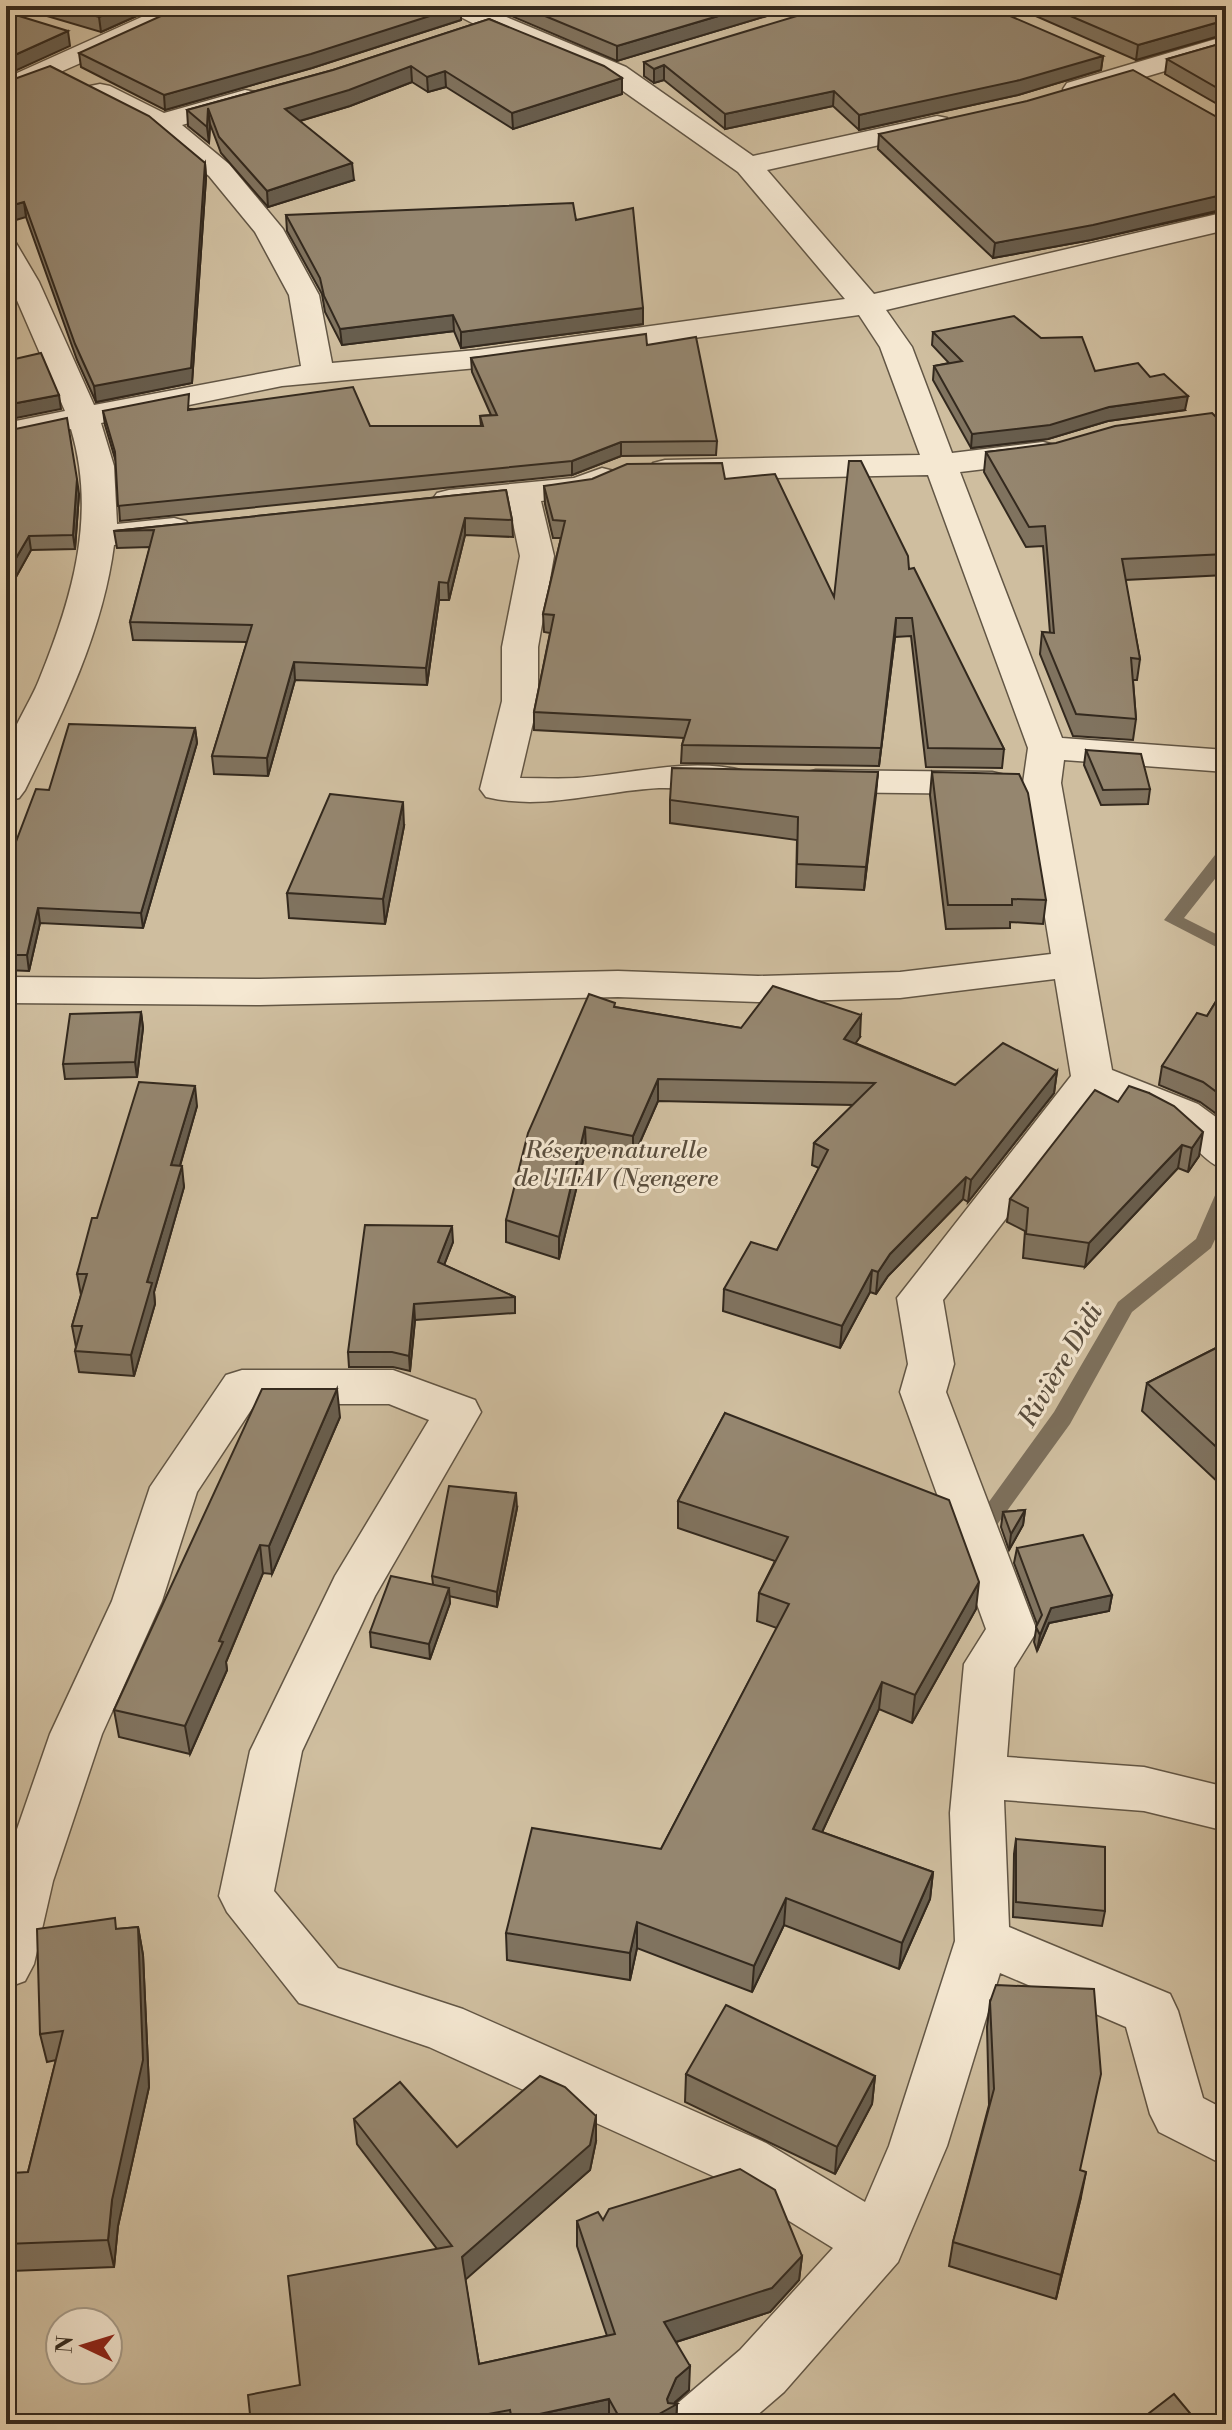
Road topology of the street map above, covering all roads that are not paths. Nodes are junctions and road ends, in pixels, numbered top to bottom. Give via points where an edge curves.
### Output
1 (187, 6) edge
2 (456, 21) edge
3 (74, 35) dead end
4 (102, 44) junction
5 (1226, 44) edge
6 (1092, 53) edge
7 (52, 67) junction
8 (1133, 71) junction
9 (1159, 86) edge
10 (6, 88) edge
11 (266, 92) edge
12 (1052, 97) edge
13 (963, 118) edge
14 (162, 122) junction
15 (748, 166) junction
16 (1226, 221) edge
17 (6, 249) edge
18 (867, 305) junction
19 (318, 373) junction
20 (85, 419) junction
21 (6, 433) edge
22 (1067, 446) edge
23 (938, 465) junction
24 (523, 493) junction
25 (413, 504) edge
26 (211, 525) edge
27 (101, 536) junction
28 (1208, 759) edge
29 (1045, 766) junction
30 (8, 784) edge
31 (1072, 964) junction
32 (6, 990) edge
33 (1092, 1078) junction
34 (1224, 1154) edge
35 (979, 1776) junction
36 (1226, 1809) edge
37 (982, 1941) junction
38 (6, 1964) edge
39 (1226, 2140) edge
40 (877, 2242) junction
41 (700, 2424) edge

1 - 4 street
2 - 15 street via 491,22 632,69
3 - 4 street
4 - 7 street
5 - 8 street
6 - 8 street
7 - 10 street
7 - 14 street
8 - 9 street
8 - 12 street
11 - 14 street
13 - 15 street
14 - 19 street via 219,170 268,229 304,295
15 - 18 street
16 - 18 street
17 - 20 street
18 - 19 street via 477,359
18 - 23 street via 896,347
19 - 20 street
20 - 21 street
20 - 27 street via 100,484
22 - 23 street
23 - 24 street via 621,469 580,487
23 - 29 street
24 - 25 street
24 - 29 street via 537,556 520,647 520,701 499,789 578,789 658,777 768,780
26 - 27 street
27 - 30 street via 47,709
28 - 29 street
29 - 31 street
31 - 32 street via 900,985 758,989 618,984 260,992
31 - 33 street
33 - 34 street via 1183,1114 1209,1133
33 - 35 street via 920,1298 931,1364 923,1392 1012,1631 989,1664
35 - 36 street via 1144,1789
35 - 37 street
37 - 39 street via 1150,2011 1179,2114
37 - 40 street via 918,2146
38 - 40 street via 26,1881 76,1734 137,1601 182,1474 242,1387 393,1387 458,1412 353,1590 276,1751 246,1896 319,1986 443,2027 745,2162
40 - 41 street via 762,2371

